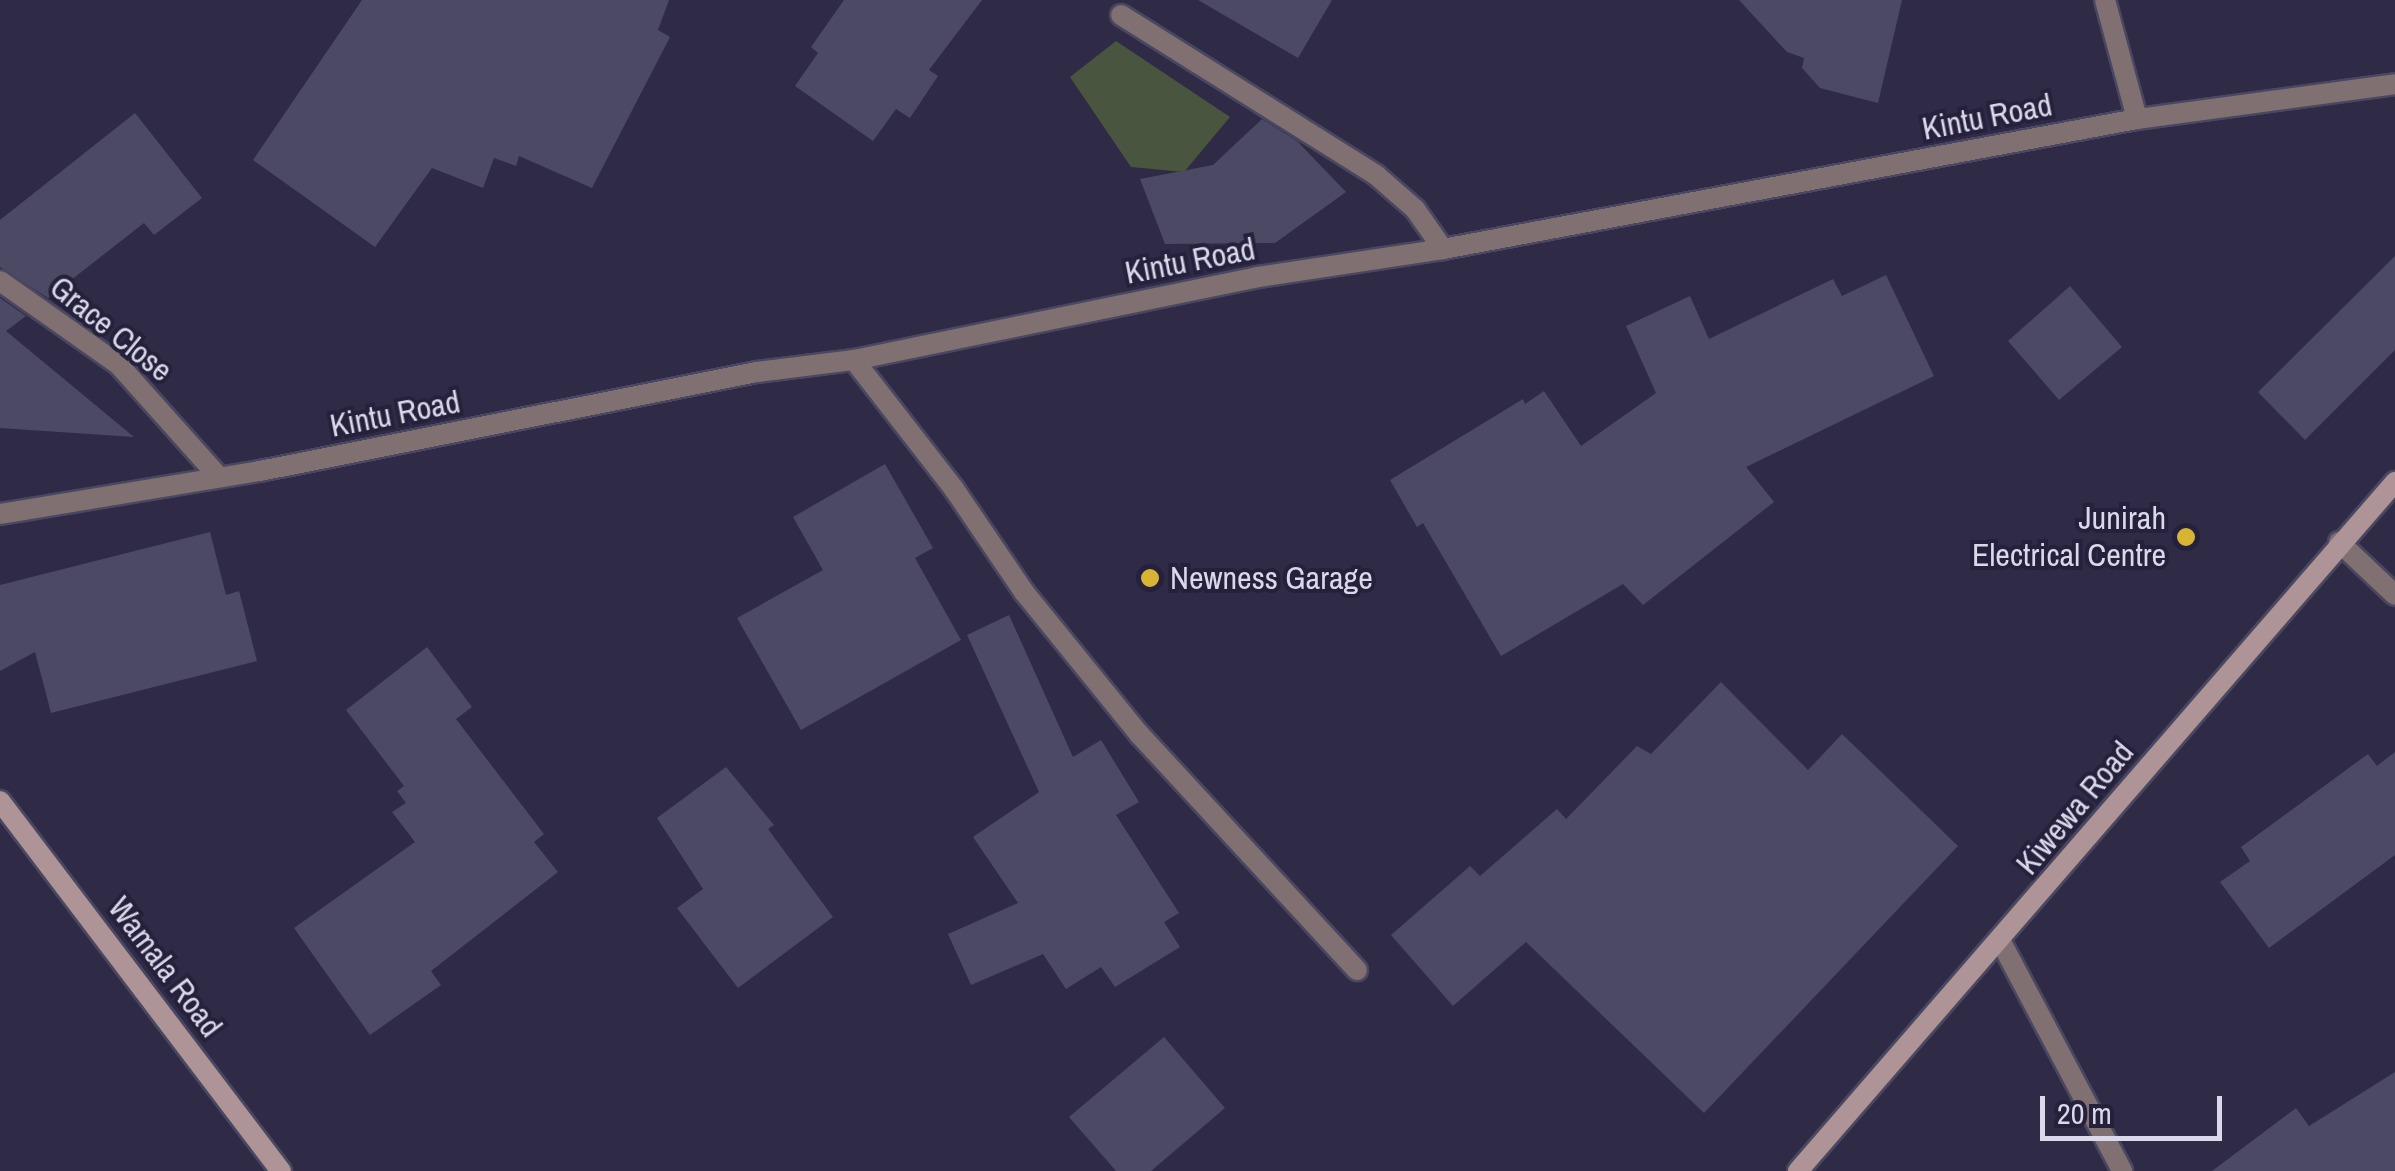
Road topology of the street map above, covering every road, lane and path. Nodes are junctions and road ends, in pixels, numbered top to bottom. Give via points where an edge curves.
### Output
1 (2105, 0) edge
2 (1121, 15) dead end
3 (2395, 84) edge
4 (2137, 119) junction
5 (1443, 250) junction
6 (0, 281) edge
7 (854, 360) junction
8 (218, 476) junction
9 (2395, 482) edge
10 (0, 514) edge
11 (2339, 542) junction
12 (2395, 595) edge
13 (0, 801) edge
14 (2001, 942) junction
15 (1356, 970) dead end
16 (281, 1171) edge
17 (1798, 1171) edge
18 (2122, 1171) edge

1 - 4 street
2 - 5 street via 1376,175 1415,209
3 - 4 street, Kintu Road
4 - 5 street, Kintu Road
5 - 7 street, Kintu Road via 1258,277
6 - 8 street, Grace Close via 119,366
7 - 8 street, Kintu Road via 757,372
7 - 15 street via 1024,592 1128,720
8 - 10 street, Kintu Road
9 - 11 street, Kiwewa Road
11 - 12 street
11 - 14 street, Kiwewa Road
13 - 16 street, Wamala Road
14 - 17 street, Kiwewa Road
14 - 18 street

